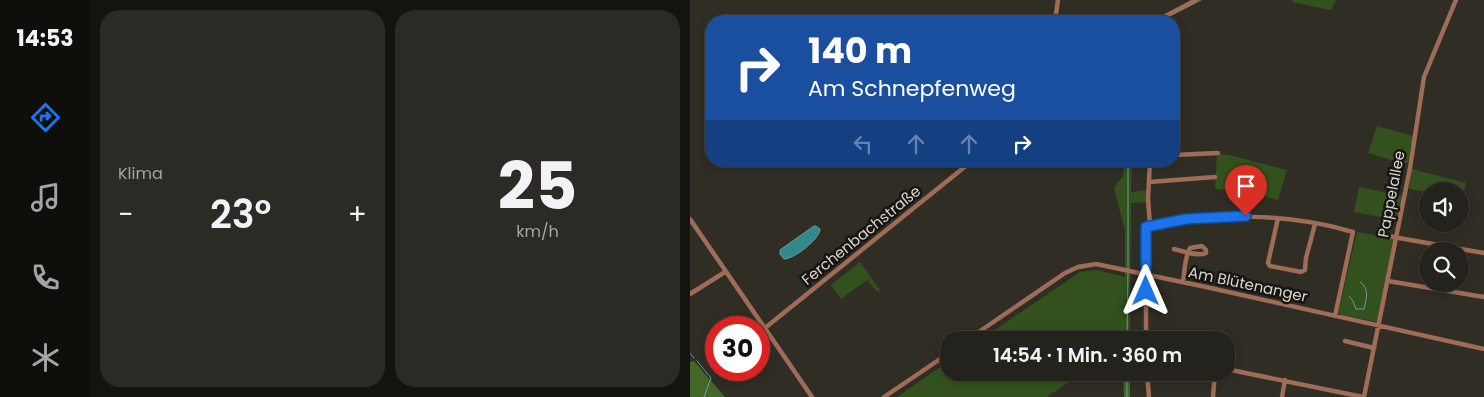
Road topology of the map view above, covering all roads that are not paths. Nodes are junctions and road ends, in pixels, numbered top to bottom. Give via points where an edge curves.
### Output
1 (1058, 0) edge
2 (1186, 0) edge
3 (1456, 0) edge
4 (1194, 1) edge
5 (1056, 15) edge
6 (1167, 15) edge
7 (1218, 153) dead end
8 (1180, 156) edge
9 (965, 167) edge
10 (1150, 167) edge
11 (1215, 178) dead end
12 (1150, 182) junction
13 (1278, 218) junction
14 (690, 220) edge
15 (1315, 224) junction
16 (1150, 225) junction
17 (1382, 235) dead end
18 (1396, 237) junction
19 (1174, 249) dead end
20 (1484, 253) edge
21 (725, 272) junction
22 (1146, 274) junction
23 (1388, 281) junction
24 (1183, 282) junction
25 (690, 294) edge
26 (1484, 297) edge
27 (756, 316) edge
28 (1335, 316) junction
29 (770, 324) edge
30 (1379, 326) junction
31 (980, 331) edge
32 (1146, 331) edge
33 (770, 335) edge
34 (1345, 341) dead end
35 (1374, 348) junction
36 (1484, 349) edge
37 (940, 359) edge
38 (1235, 370) edge
39 (1285, 380) junction
40 (1147, 381) edge
41 (1214, 381) edge
42 (812, 397) edge
43 (884, 397) edge
44 (1148, 397) edge
45 (1213, 397) edge
46 (1282, 397) edge
47 (1364, 397) edge

1 - 5 street
2 - 4 street
3 - 18 street, Pappelallee via 1424,77
4 - 6 street
7 - 8 street
9 - 29 street, Ferchenbachstraße
10 - 12 street
11 - 12 street
12 - 16 street
13 - 15 street
13 - 15 street via 1268,263 1301,272 1305,270
13 - 16 street via 1223,216
14 - 21 street
15 - 28 street via 1353,232
16 - 22 street via 1146,227
17 - 18 street
18 - 20 street
18 - 23 street, Pappelallee
19 - 24 street via 1188,252
21 - 25 street
21 - 27 street
22 - 24 street, Am Blütenanger
22 - 31 street, Am Blütenanger via 1096,264 1078,267
22 - 32 street
23 - 26 street
23 - 30 street, Pappelallee
24 - 28 street, Am Blütenanger
28 - 30 street, Am Blütenanger
30 - 35 street, Pappelallee
30 - 36 street, Am Blütenanger
33 - 42 street
34 - 35 street
35 - 47 street, Pappelallee
37 - 43 street
38 - 39 street
39 - 46 street
39 - 47 street
40 - 44 street
41 - 45 street

